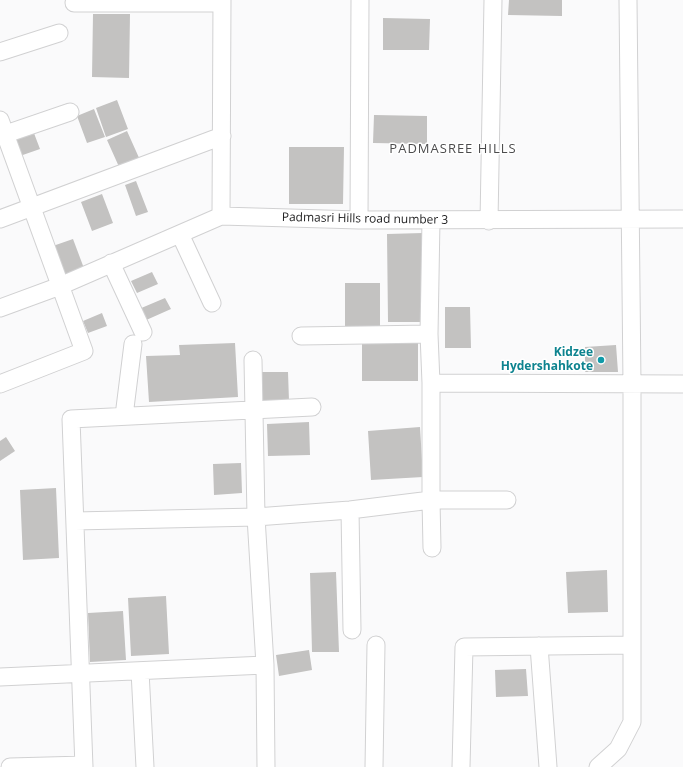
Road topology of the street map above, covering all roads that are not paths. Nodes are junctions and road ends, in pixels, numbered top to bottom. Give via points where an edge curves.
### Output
1 (360, 0) edge
2 (493, 0) edge
3 (628, 0) edge
4 (222, 1) edge
5 (74, 3) dead end
6 (59, 32) dead end
7 (0, 52) edge
8 (70, 112) dead end
9 (2, 130) edge
10 (222, 136) junction
11 (32, 207) junction
12 (221, 216) junction
13 (0, 219) edge
14 (359, 220) junction
15 (431, 220) junction
16 (630, 220) junction
17 (683, 220) edge
18 (489, 221) junction
19 (180, 234) junction
20 (112, 264) junction
21 (60, 286) junction
22 (212, 303) dead end
23 (0, 308) edge
24 (429, 334) junction
25 (301, 336) dead end
26 (253, 360) dead end
27 (431, 383) junction
28 (0, 384) edge
29 (632, 384) junction
30 (683, 384) edge
31 (312, 407) dead end
32 (254, 410) junction
33 (124, 416) junction
34 (431, 500) junction
35 (507, 500) dead end
36 (350, 510) junction
37 (256, 517) junction
38 (74, 521) junction
39 (432, 548) dead end
40 (352, 630) dead end
41 (376, 645) dead end
42 (539, 646) junction
43 (632, 646) junction
44 (266, 666) junction
45 (140, 671) junction
46 (80, 674) junction
47 (0, 677) edge
48 (84, 766) edge
49 (10, 767) edge
50 (145, 767) edge
51 (266, 767) edge
52 (374, 767) edge
53 (461, 767) edge
54 (548, 767) edge
55 (598, 767) edge

1 - 14 street
2 - 18 street
3 - 16 street
4 - 5 street
4 - 10 street
6 - 7 street
8 - 9 street
9 - 11 street
10 - 11 street
10 - 12 street
11 - 13 street
11 - 21 street
12 - 14 street, Padmasri Hills road number 3
12 - 19 street, Padmasri Hills road number 3
14 - 15 street, Padmasri Hills road number 3
15 - 18 street, Padmasri Hills road number 3
15 - 24 street
16 - 17 street, Padmasri Hills road number 3
16 - 18 street, Padmasri Hills road number 3
16 - 29 street
19 - 20 street, Padmasri Hills road number 3
19 - 22 street
20 - 21 street, Padmasri Hills road number 3
20 - 33 street via 138,338
21 - 23 street, Padmasri Hills road number 3
21 - 28 street via 84,351
24 - 25 street
24 - 27 street
26 - 32 street
27 - 29 street
27 - 34 street
29 - 30 street
29 - 43 street
31 - 32 street
32 - 33 street
32 - 37 street
33 - 38 street via 71,419
34 - 35 street
34 - 36 street
34 - 39 street
36 - 37 street
36 - 40 street
37 - 38 street
37 - 44 street
38 - 46 street
41 - 52 street
42 - 43 street
42 - 53 street via 464,647
42 - 54 street
43 - 55 street via 632,722 618,749
44 - 45 street
44 - 51 street
45 - 46 street
45 - 50 street
46 - 47 street
46 - 48 street
48 - 49 street

